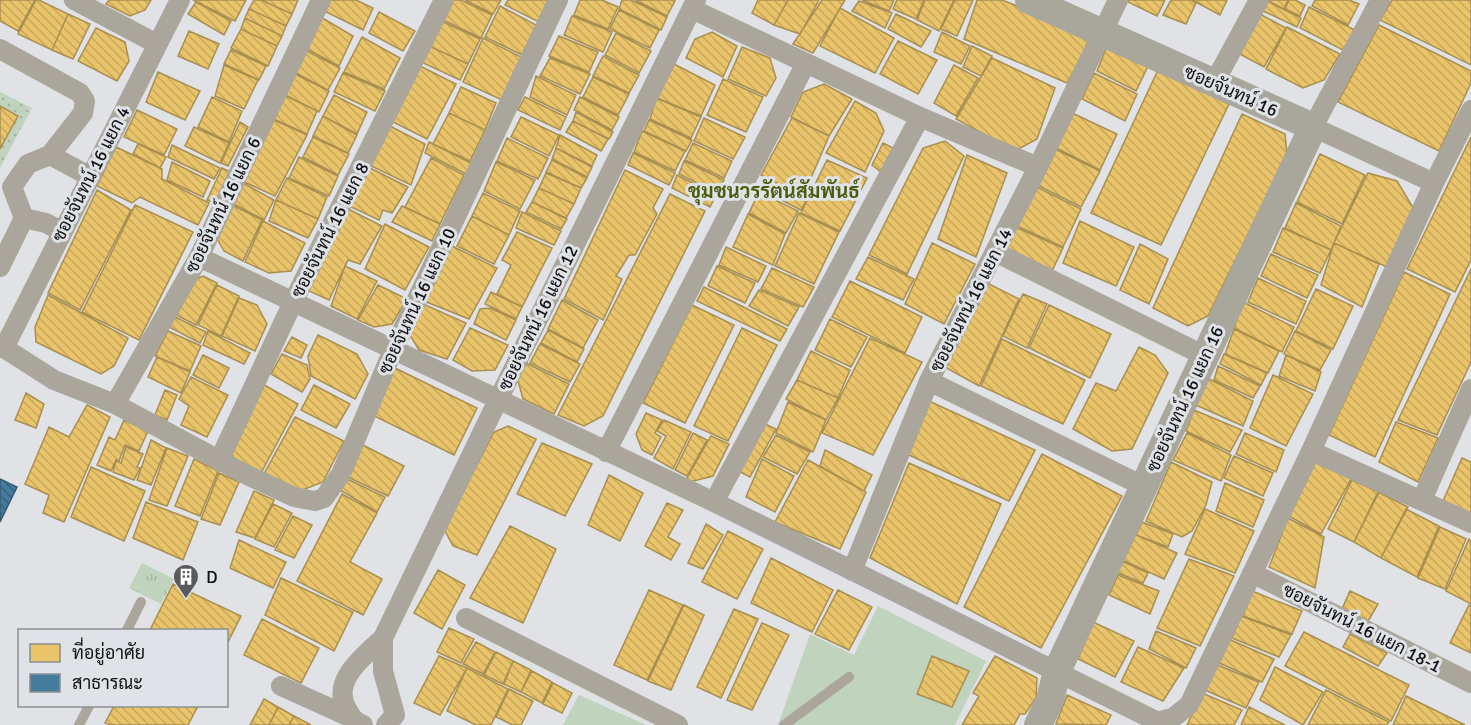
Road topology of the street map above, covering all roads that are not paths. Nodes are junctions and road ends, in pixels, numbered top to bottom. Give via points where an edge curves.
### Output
1 (74, 0) edge
2 (180, 0) edge
3 (321, 0) edge
4 (444, 0) edge
5 (558, 0) edge
6 (1029, 0) edge
7 (1118, 0) edge
8 (1259, 0) edge
9 (1380, 0) edge
10 (694, 4) edge
11 (1101, 34) junction
12 (157, 44) junction
13 (0, 49) edge
14 (806, 63) junction
15 (1214, 83) junction
16 (1471, 110) edge
17 (920, 117) junction
18 (1313, 127) junction
19 (50, 155) junction
20 (1038, 167) junction
21 (89, 176) junction
22 (1434, 183) junction
23 (24, 218) junction
24 (62, 231) junction
25 (995, 252) junction
26 (199, 257) junction
27 (0, 267) edge
28 (293, 303) junction
29 (2, 348) edge
30 (393, 350) junction
31 (1205, 356) junction
32 (929, 381) junction
33 (1471, 389) edge
34 (498, 400) junction
35 (115, 405) junction
36 (1311, 451) junction
37 (606, 452) junction
38 (219, 461) junction
39 (1143, 486) junction
40 (1422, 500) junction
41 (714, 502) junction
42 (1471, 523) edge
43 (852, 572) junction
44 (1252, 573) junction
45 (141, 602) dead end
46 (466, 618) dead end
47 (128, 629) edge
48 (383, 638) junction
49 (1056, 671) junction
50 (849, 677) dead end
51 (1471, 683) edge
52 (281, 686) dead end
53 (88, 707) edge
54 (358, 721) edge
55 (80, 725) edge
56 (386, 725) edge
57 (678, 725) edge
58 (784, 725) edge
59 (1038, 725) edge

1 - 12 street
2 - 12 street, ซอยจันทน์ 16 แยก 4
3 - 26 street, ซอยจันทน์ 16 แยก 6
4 - 28 street, ซอยจันทน์ 16 แยก 8
5 - 30 street, ซอยจันทน์ 16 แยก 10
6 - 11 street, ซอยจันทน์ 16
7 - 11 street, ซอยจันทน์ 16 แยก 14
8 - 15 street
9 - 18 street
10 - 14 street
10 - 34 street, ซอยจันทน์ 16 แยก 12
11 - 15 street, ซอยจันทน์ 16
11 - 20 street, ซอยจันทน์ 16 แยก 14
12 - 21 street, ซอยจันทน์ 16 แยก 4
13 - 19 street via 59,80 80,93 85,101 83,113
14 - 17 street
14 - 37 street
15 - 18 street, ซอยจันทน์ 16
16 - 22 street
17 - 20 street
17 - 41 street
18 - 22 street, ซอยจันทน์ 16
18 - 31 street, ซอยจันทน์ 16 แยก 16
19 - 21 street
19 - 23 street via 28,164 12,187
20 - 25 street, ซอยจันทน์ 16 แยก 14
21 - 24 street, ซอยจันทน์ 16 แยก 4
22 - 36 street
23 - 24 street
23 - 27 street
24 - 29 street, ซอยจันทน์ 16 แยก 4
25 - 31 street
25 - 32 street, ซอยจันทน์ 16 แยก 14
26 - 28 street
26 - 35 street, ซอยจันทน์ 16 แยก 6
28 - 30 street
28 - 38 street, ซอยจันทน์ 16 แยก 8
29 - 35 street via 54,380
30 - 34 street
30 - 38 street, ซอยจันทน์ 16 แยก 10 via 341,474 324,498 308,501 294,497
31 - 39 street, ซอยจันทน์ 16 แยก 16
32 - 39 street
32 - 43 street, ซอยจันทน์ 16 แยก 14
33 - 40 street
34 - 37 street
34 - 48 street, ซอยจันทน์ 16 แยก 12
35 - 38 street
36 - 40 street
36 - 44 street
37 - 41 street
39 - 49 street, ซอยจันทน์ 16 แยก 16
40 - 42 street
41 - 43 street
43 - 49 street
44 - 49 street via 1189,705 1174,717 1158,722
44 - 51 street, ซอยจันทน์ 16 แยก 18-1
45 - 47 lane
46 - 57 street
48 - 54 street via 358,661 344,681 344,704
48 - 56 street via 383,671 395,715
49 - 59 street, ซอยจันทน์ 16 แยก 16 via 1050,700
50 - 58 lane
52 - 54 street
53 - 55 lane

